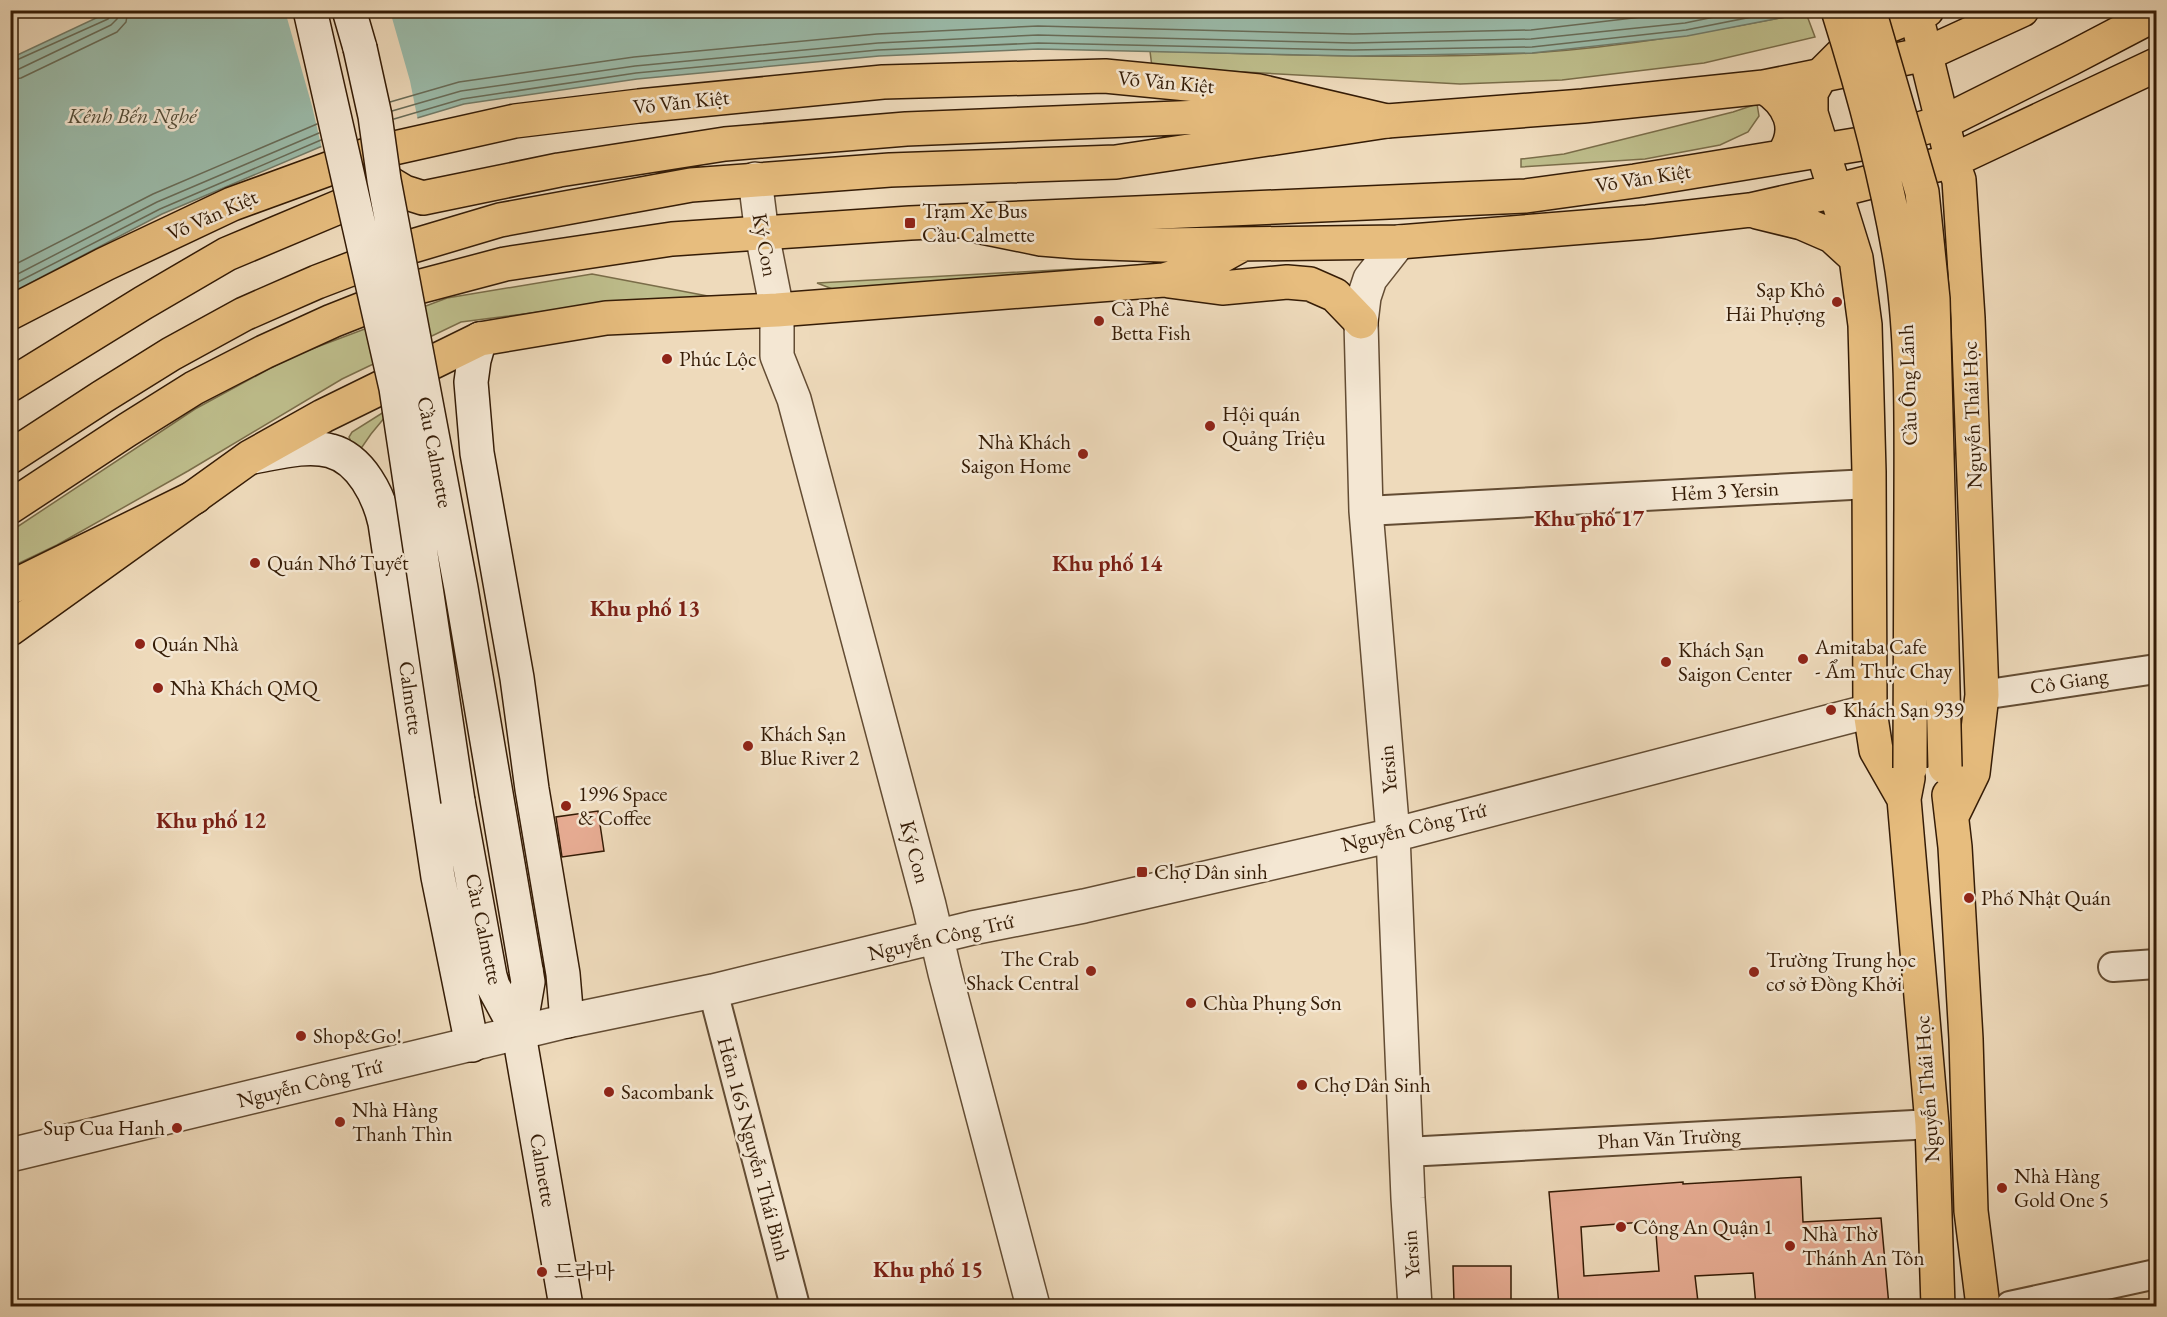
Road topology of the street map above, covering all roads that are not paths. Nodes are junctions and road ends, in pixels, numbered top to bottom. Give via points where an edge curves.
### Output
1 (310, 10) edge
2 (349, 10) edge
3 (1838, 10) edge
4 (1869, 10) edge
5 (2022, 10) edge
6 (1921, 13) edge
7 (2157, 14) edge
8 (1926, 54) junction
9 (2157, 65) edge
10 (1821, 75) junction
11 (1764, 87) junction
12 (1387, 121) junction
13 (1944, 122) junction
14 (2007, 135) junction
15 (1822, 150) junction
16 (1783, 156) junction
17 (1952, 161) junction
18 (755, 179) junction
19 (384, 180) junction
20 (1835, 191) junction
21 (353, 201) junction
22 (1750, 210) junction
23 (1961, 210) junction
24 (955, 221) junction
25 (762, 234) junction
26 (1399, 242) junction
27 (1243, 244) junction
28 (1856, 258) junction
29 (1164, 280) junction
30 (777, 310) junction
31 (10, 313) edge
32 (1968, 318) junction
33 (1361, 322) junction
34 (1865, 325) junction
35 (480, 339) junction
36 (10, 385) edge
37 (10, 435) edge
38 (10, 457) edge
39 (250, 457) junction
40 (1869, 484) junction
41 (195, 497) junction
42 (487, 506) junction
43 (10, 507) edge
44 (1366, 511) junction
45 (385, 523) junction
46 (10, 588) edge
47 (10, 629) edge
48 (2157, 669) edge
49 (1982, 695) junction
50 (1870, 711) junction
51 (1945, 767) joint
52 (1910, 768) joint
53 (1904, 799) junction
54 (1952, 816) junction
55 (1393, 835) junction
56 (936, 937) junction
57 (2157, 964) edge
58 (2113, 967) dead end
59 (714, 990) junction
60 (567, 1021) junction
61 (519, 1034) junction
62 (472, 1045) junction
63 (1932, 1124) junction
64 (1406, 1152) junction
65 (10, 1155) edge
66 (2157, 1274) edge
67 (567, 1306) edge
68 (795, 1306) edge
69 (1033, 1306) edge
70 (1415, 1306) edge
71 (1938, 1306) edge
72 (1983, 1306) edge
73 (2010, 1306) edge

1 - 21 street, Cầu Calmette, bridge
2 - 19 street, Cầu Calmette, bridge via 375,116
3 - 52 main road, Cầu Ông Lãnh, bridge via 1889,196 1902,272 1911,455
4 - 51 main road, Cầu Ông Lãnh, bridge via 1924,204 1933,299
5 - 8 main road, Võ Văn Kiệt
6 - 8 main road, Nguyễn Thái Học
6 - 10 main road via 1857,39
7 - 13 main road, Võ Văn Kiệt
8 - 10 main road, Võ Văn Kiệt
8 - 13 main road, Nguyễn Thái Học
9 - 14 main road, Võ Văn Kiệt
10 - 11 main road, Võ Văn Kiệt
10 - 15 main road, Nguyễn Thái Học via 1811,93 1811,113
11 - 12 main road, Võ Văn Kiệt
11 - 16 main road via 1781,99 1792,118 1791,138
12 - 18 main road, Võ Văn Kiệt via 1116,162
12 - 19 main road via 1202,117 906,129 725,144 560,170 423,198
12 - 31 main road, Võ Văn Kiệt via 1259,91 1105,76 883,82 515,121 372,153 232,204
13 - 15 main road, Võ Văn Kiệt via 1873,142
13 - 17 main road, Nguyễn Thái Học
14 - 17 main road, Võ Văn Kiệt
14 - 23 main road via 1988,154
15 - 16 main road, Võ Văn Kiệt
15 - 20 main road, Nguyễn Thái Học
16 - 24 main road, Võ Văn Kiệt via 1526,196
17 - 20 main road, Võ Văn Kiệt
17 - 23 main road, Nguyễn Thái Học via 1959,180
18 - 25 street, Ký Con
18 - 37 main road, Võ Văn Kiệt via 697,167 542,192 397,231 308,267 203,317 92,381
18 - 38 main road, Võ Văn Kiệt via 583,203 500,220 406,248 244,314 171,354
19 - 61 street, Cầu Calmette, bridge via 463,600 528,982
20 - 22 main road, Võ Văn Kiệt
20 - 28 main road, Nguyễn Thái Học
21 - 36 main road via 227,254
21 - 61 street, Cầu Calmette, bridge via 396,388 458,801 490,976
22 - 26 main road, Võ Văn Kiệt
22 - 28 main road via 1802,223 1832,236
23 - 32 main road, Nguyễn Thái Học
24 - 25 main road, Võ Văn Kiệt
24 - 27 main road, Võ Văn Kiệt via 1041,239 1078,242
25 - 30 street, Ký Con
25 - 43 main road, Võ Văn Kiệt via 672,239 586,250 505,264 418,288 332,321 194,388
26 - 27 main road, Võ Văn Kiệt
26 - 33 street, Yersin via 1370,279
27 - 29 main road, Võ Văn Kiệt via 1196,270
28 - 34 main road, Nguyễn Thái Học
29 - 30 main road, Võ Văn Kiệt
29 - 33 main road via 1222,288 1287,282 1310,284 1335,295
30 - 35 main road, Võ Văn Kiệt via 606,318
30 - 56 street, Ký Con via 798,355 794,399
32 - 34 main road
32 - 49 main road, Nguyễn Thái Học
33 - 44 street, Yersin
34 - 40 main road, Nguyễn Thái Học
35 - 39 main road, Võ Văn Kiệt via 323,416
35 - 42 street via 471,382 477,453
39 - 41 main road, Võ Văn Kiệt
39 - 45 street, Calmette via 302,450 333,451 355,465 369,482
40 - 44 street, Hẻm 3 Yersin
40 - 50 main road, Nguyễn Thái Học
41 - 46 main road, Võ Văn Kiệt
41 - 47 main road, Võ Văn Kiệt
42 - 45 street
42 - 60 street via 518,678
44 - 55 street, Yersin
45 - 62 street, Calmette via 438,877
48 - 49 street, Cô Giang
49 - 54 main road, Nguyễn Thái Học via 1973,773
50 - 53 main road, Nguyễn Thái Học via 1876,750
50 - 55 street, Nguyễn Công Trứ
51 - 54 main road, Nguyễn Thái Học
52 - 53 main road, Nguyễn Thái Học
53 - 63 main road, Nguyễn Thái Học
54 - 72 main road, Nguyễn Thái Học via 1966,1039 1971,1211
55 - 56 street, Nguyễn Công Trứ
55 - 64 street, Yersin
56 - 59 street, Nguyễn Công Trứ
56 - 69 street, Ký Con
57 - 58 street
59 - 60 street, Nguyễn Công Trứ
59 - 68 street, Hẻm 165 Nguyễn Thái Bình
60 - 61 street, Nguyễn Công Trứ
61 - 62 street, Nguyễn Công Trứ
61 - 67 street, Calmette
62 - 65 street, Nguyễn Công Trứ
63 - 64 street, Phan Văn Trường
63 - 71 main road, Nguyễn Thái Học
64 - 70 street, Yersin
66 - 73 street

